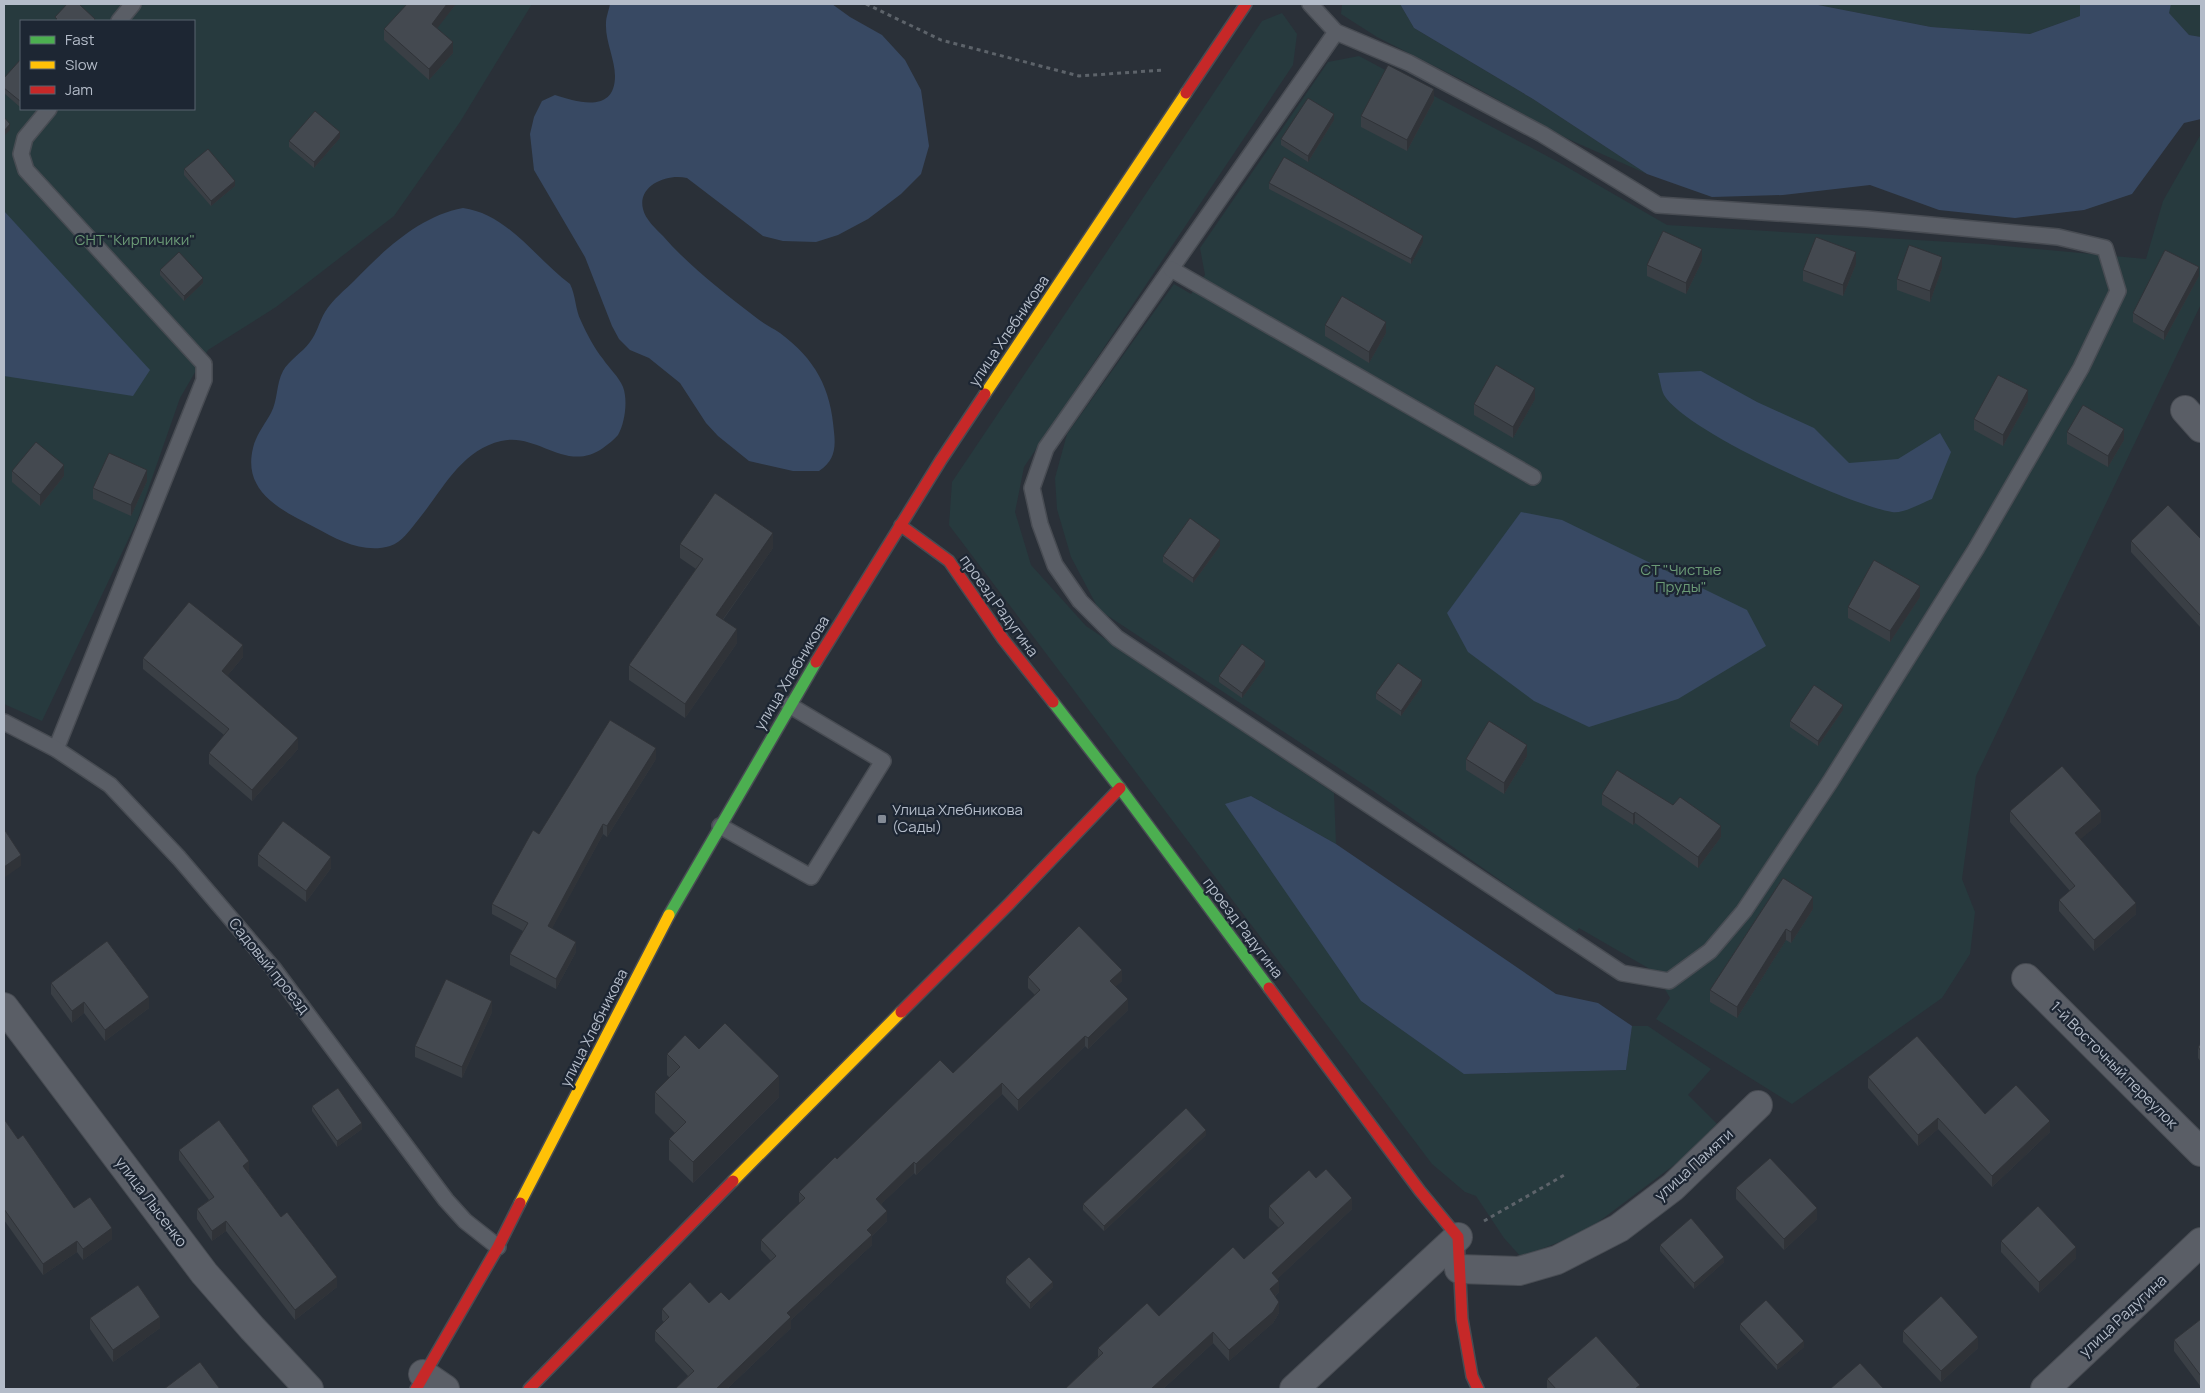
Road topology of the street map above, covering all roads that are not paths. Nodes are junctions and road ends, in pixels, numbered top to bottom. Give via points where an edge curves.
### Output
1 (132, 4) edge
2 (1246, 4) edge
3 (1310, 4) edge
4 (119, 20) edge
5 (1336, 32) junction
6 (48, 110) edge
7 (1170, 269) junction
8 (1533, 477) dead end
9 (900, 525) junction
10 (789, 705) junction
11 (4, 722) edge
12 (56, 749) junction
13 (1120, 788) junction
14 (720, 826) junction
15 (2026, 978) dead end
16 (4, 1006) edge
17 (1758, 1105) dead end
18 (2201, 1152) edge
19 (1458, 1237) junction
20 (2201, 1242) edge
21 (498, 1247) junction
22 (1458, 1269) junction
23 (428, 1384) edge
24 (309, 1389) edge
25 (529, 1389) edge
26 (1294, 1389) edge
27 (1478, 1389) edge
28 (2045, 1389) edge

1 - 4 lane
2 - 9 street, улица Хлебникова
3 - 5 lane
5 - 7 lane
5 - 7 lane via 1409,63 1525,125 1658,205 1876,219 2058,237 2105,248 2118,291 2081,368 1976,549 1830,782 1744,911 1710,951 1669,981 1622,973 1117,638 1080,601 1055,565 1040,524 1032,488 1046,448
6 - 12 lane via 25,138 21,154 26,170 204,364 204,380
7 - 8 lane
9 - 10 street, улица Хлебникова
9 - 13 street, проезд Радугина via 949,562 1003,640
10 - 14 street, улица Хлебникова
10 - 14 lane via 883,761 810,877
11 - 12 lane, Садовый проезд
12 - 21 lane, Садовый проезд via 110,785 179,858 273,968 446,1200
13 - 19 street, проезд Радугина
13 - 25 street
14 - 21 street, улица Хлебникова via 667,919
15 - 18 street, 1-й Восточный переулок
16 - 24 street, улица Лысенко via 204,1272
17 - 22 street, улица Памяти via 1674,1187 1619,1228 1557,1260 1519,1271
19 - 22 street
19 - 26 street
20 - 28 street, улица Радугина
21 - 23 street, улица Хлебникова
22 - 27 street via 1462,1319 1472,1376

